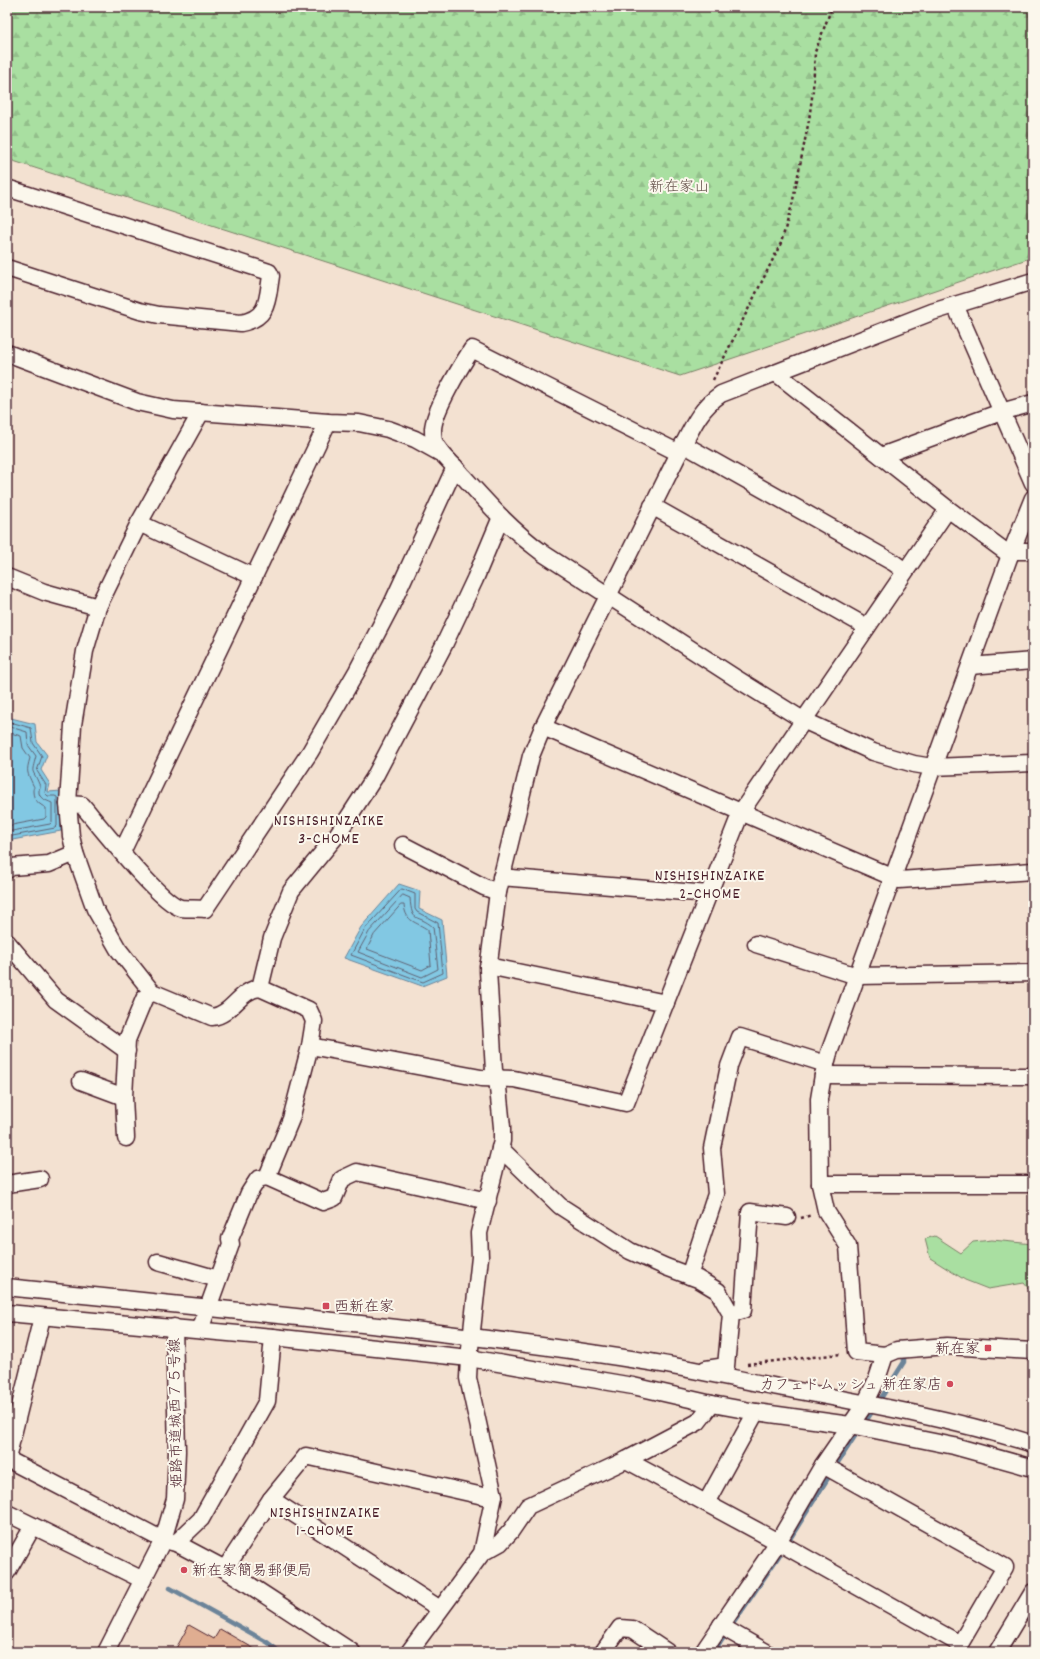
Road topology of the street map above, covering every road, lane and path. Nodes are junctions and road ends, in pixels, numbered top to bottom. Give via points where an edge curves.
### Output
1 (832, 7) edge
2 (7, 188) edge
3 (7, 268) edge
4 (1033, 281) edge
5 (955, 305) junction
6 (7, 352) edge
7 (776, 373) junction
8 (710, 402) junction
9 (1033, 403) edge
10 (201, 412) junction
11 (1001, 412) junction
12 (328, 422) junction
13 (681, 448) junction
14 (442, 454) junction
15 (881, 456) junction
16 (455, 467) junction
17 (1033, 483) edge
18 (1033, 498) edge
19 (652, 506) junction
20 (948, 508) junction
21 (501, 517) junction
22 (139, 523) junction
23 (1033, 551) edge
24 (1011, 553) junction
25 (905, 571) junction
26 (7, 577) edge
27 (254, 577) junction
28 (608, 594) junction
29 (98, 607) junction
30 (867, 627) junction
31 (1033, 661) edge
32 (970, 666) junction
33 (803, 720) junction
34 (542, 727) junction
35 (1033, 763) edge
36 (932, 767) junction
37 (68, 804) junction
38 (741, 812) junction
39 (403, 845) dead end
40 (122, 852) junction
41 (75, 853) junction
42 (7, 870) edge
43 (1033, 871) edge
44 (893, 877) junction
45 (499, 884) junction
46 (709, 894) junction
47 (7, 942) edge
48 (756, 944) dead end
49 (488, 966) junction
50 (1033, 973) edge
51 (857, 976) junction
52 (260, 988) junction
53 (152, 992) junction
54 (666, 1003) junction
55 (315, 1047) junction
56 (127, 1051) junction
57 (824, 1069) junction
58 (1033, 1076) edge
59 (489, 1078) junction
60 (80, 1081) dead end
61 (124, 1097) junction
62 (126, 1138) dead end
63 (500, 1148) junction
64 (40, 1179) dead end
65 (271, 1179) junction
66 (7, 1184) edge
67 (820, 1184) junction
68 (1033, 1184) edge
69 (483, 1200) junction
70 (826, 1211) junction
71 (787, 1217) joint
72 (158, 1262) dead end
73 (689, 1276) junction
74 (218, 1279) junction
75 (7, 1287) edge
76 (208, 1306) junction
77 (7, 1313) edge
78 (731, 1314) junction
79 (42, 1317) junction
80 (174, 1327) junction
81 (200, 1330) junction
82 (471, 1336) junction
83 (273, 1337) junction
84 (856, 1352) junction
85 (1033, 1352) edge
86 (885, 1355) junction
87 (469, 1358) junction
88 (726, 1366) junction
89 (692, 1370) junction
90 (712, 1404) junction
91 (864, 1404) junction
92 (756, 1412) junction
93 (850, 1425) junction
94 (1033, 1444) edge
95 (630, 1462) junction
96 (823, 1465) junction
97 (1033, 1468) edge
98 (494, 1496) junction
99 (271, 1499) junction
100 (706, 1503) junction
101 (7, 1513) edge
102 (33, 1526) junction
103 (170, 1541) junction
104 (783, 1545) junction
105 (482, 1553) junction
106 (225, 1569) junction
107 (7, 1572) edge
108 (143, 1580) junction
109 (1033, 1592) edge
110 (440, 1609) junction
111 (1032, 1613) edge
112 (721, 1625) junction
113 (106, 1652) edge
114 (352, 1652) edge
115 (409, 1652) edge
116 (603, 1652) edge
117 (667, 1652) edge
118 (703, 1652) edge
119 (766, 1652) edge
120 (997, 1652) edge
121 (1007, 1652) edge

1 - 8 path via 815,52 808,120 792,205 781,243 711,386
2 - 3 street via 269,272 271,276 266,305 260,316 253,321 241,323 140,311
4 - 5 street
5 - 7 street
5 - 11 street
6 - 10 street via 137,402 173,410
7 - 8 street via 721,394
7 - 15 street
8 - 13 street via 700,412
9 - 11 street
10 - 12 street
10 - 22 street
11 - 15 street
11 - 17 street
12 - 14 street via 359,423 388,429 415,439
12 - 27 street
13 - 14 street via 472,349 436,417 433,440
13 - 19 street
13 - 25 street via 894,562
14 - 16 street
15 - 20 street
16 - 21 street
16 - 40 street via 391,606 357,672 310,752 206,909 180,908 165,899
18 - 24 street
19 - 28 street
19 - 30 street
20 - 24 street
20 - 25 street
21 - 28 street via 522,538
21 - 52 street via 444,645 374,778 337,835 291,891 272,938
22 - 27 street
22 - 29 street
23 - 24 street
24 - 32 street
25 - 30 street
26 - 29 street via 44,592
27 - 40 street
28 - 33 street
28 - 34 street
29 - 37 street via 85,651 73,725
30 - 33 street
31 - 32 street
32 - 36 street
33 - 36 street via 873,752
33 - 38 street
34 - 38 street
34 - 45 street via 531,756
35 - 36 street
36 - 44 street
37 - 40 street via 82,805
37 - 41 street
38 - 44 street
38 - 46 street
39 - 45 street via 484,887
41 - 42 street via 49,864 11,867
41 - 53 street via 95,909 118,949
43 - 44 street via 899,880
44 - 51 street
45 - 46 street
45 - 49 street
46 - 54 street
47 - 56 street via 56,1000
48 - 51 street
49 - 54 street
49 - 59 street via 494,1071
50 - 51 street
51 - 57 street
52 - 53 street via 252,988 220,1016 212,1017
52 - 55 street via 309,1010 314,1021
53 - 56 street via 141,1006 127,1040
54 - 59 street via 626,1103 514,1080
55 - 59 street
55 - 65 street
56 - 61 street
57 - 58 street
57 - 67 street via 819,1099
57 - 73 street via 740,1038 729,1066 712,1148 716,1194
59 - 63 street via 502,1127
60 - 61 street
61 - 62 street
63 - 69 street
63 - 73 street via 560,1206 630,1251
64 - 66 street
65 - 69 street via 322,1202 334,1198 342,1179 358,1172
65 - 74 street via 258,1179 249,1193 230,1239 231,1244
67 - 68 street
67 - 70 street
69 - 82 street via 479,1233 480,1257
70 - 71 path via 802,1218
70 - 84 street via 848,1246
71 - 78 street via 750,1212 743,1310
72 - 74 street
73 - 78 street via 718,1291
74 - 76 street
75 - 76 street
76 - 81 street
76 - 82 street
77 - 79 street
78 - 88 street
79 - 80 street
79 - 103 street via 7,1459
80 - 81 street
80 - 103 street, 姫路市道城西７５号線 via 177,1451
81 - 83 street
82 - 87 street
82 - 89 street
83 - 87 street
83 - 103 street via 267,1401 201,1519
84 - 86 street
84 - 88 path
85 - 86 street via 947,1346 897,1350
86 - 91 street via 877,1379
87 - 90 street via 633,1386
87 - 98 street via 468,1378
88 - 89 street
89 - 91 street
90 - 92 street
90 - 95 street via 698,1422
91 - 93 street
91 - 94 street via 997,1433
92 - 93 street
92 - 100 street
93 - 96 street
93 - 97 street via 954,1446
95 - 100 street
95 - 105 street via 531,1505 500,1543
96 - 104 street
96 - 104 street via 1005,1567 960,1644
98 - 99 street via 483,1496 306,1456
98 - 105 street
99 - 106 street
99 - 110 street
100 - 104 street
101 - 102 street
102 - 107 street
102 - 108 street
103 - 106 street
103 - 108 street, 姫路市道城西７５号線
104 - 112 street
105 - 110 street
106 - 114 street
108 - 113 street, 姫路市道城西７５号線
109 - 120 street
110 - 115 street
111 - 121 street
112 - 118 street
112 - 119 street
116 - 117 street via 620,1628 632,1629

